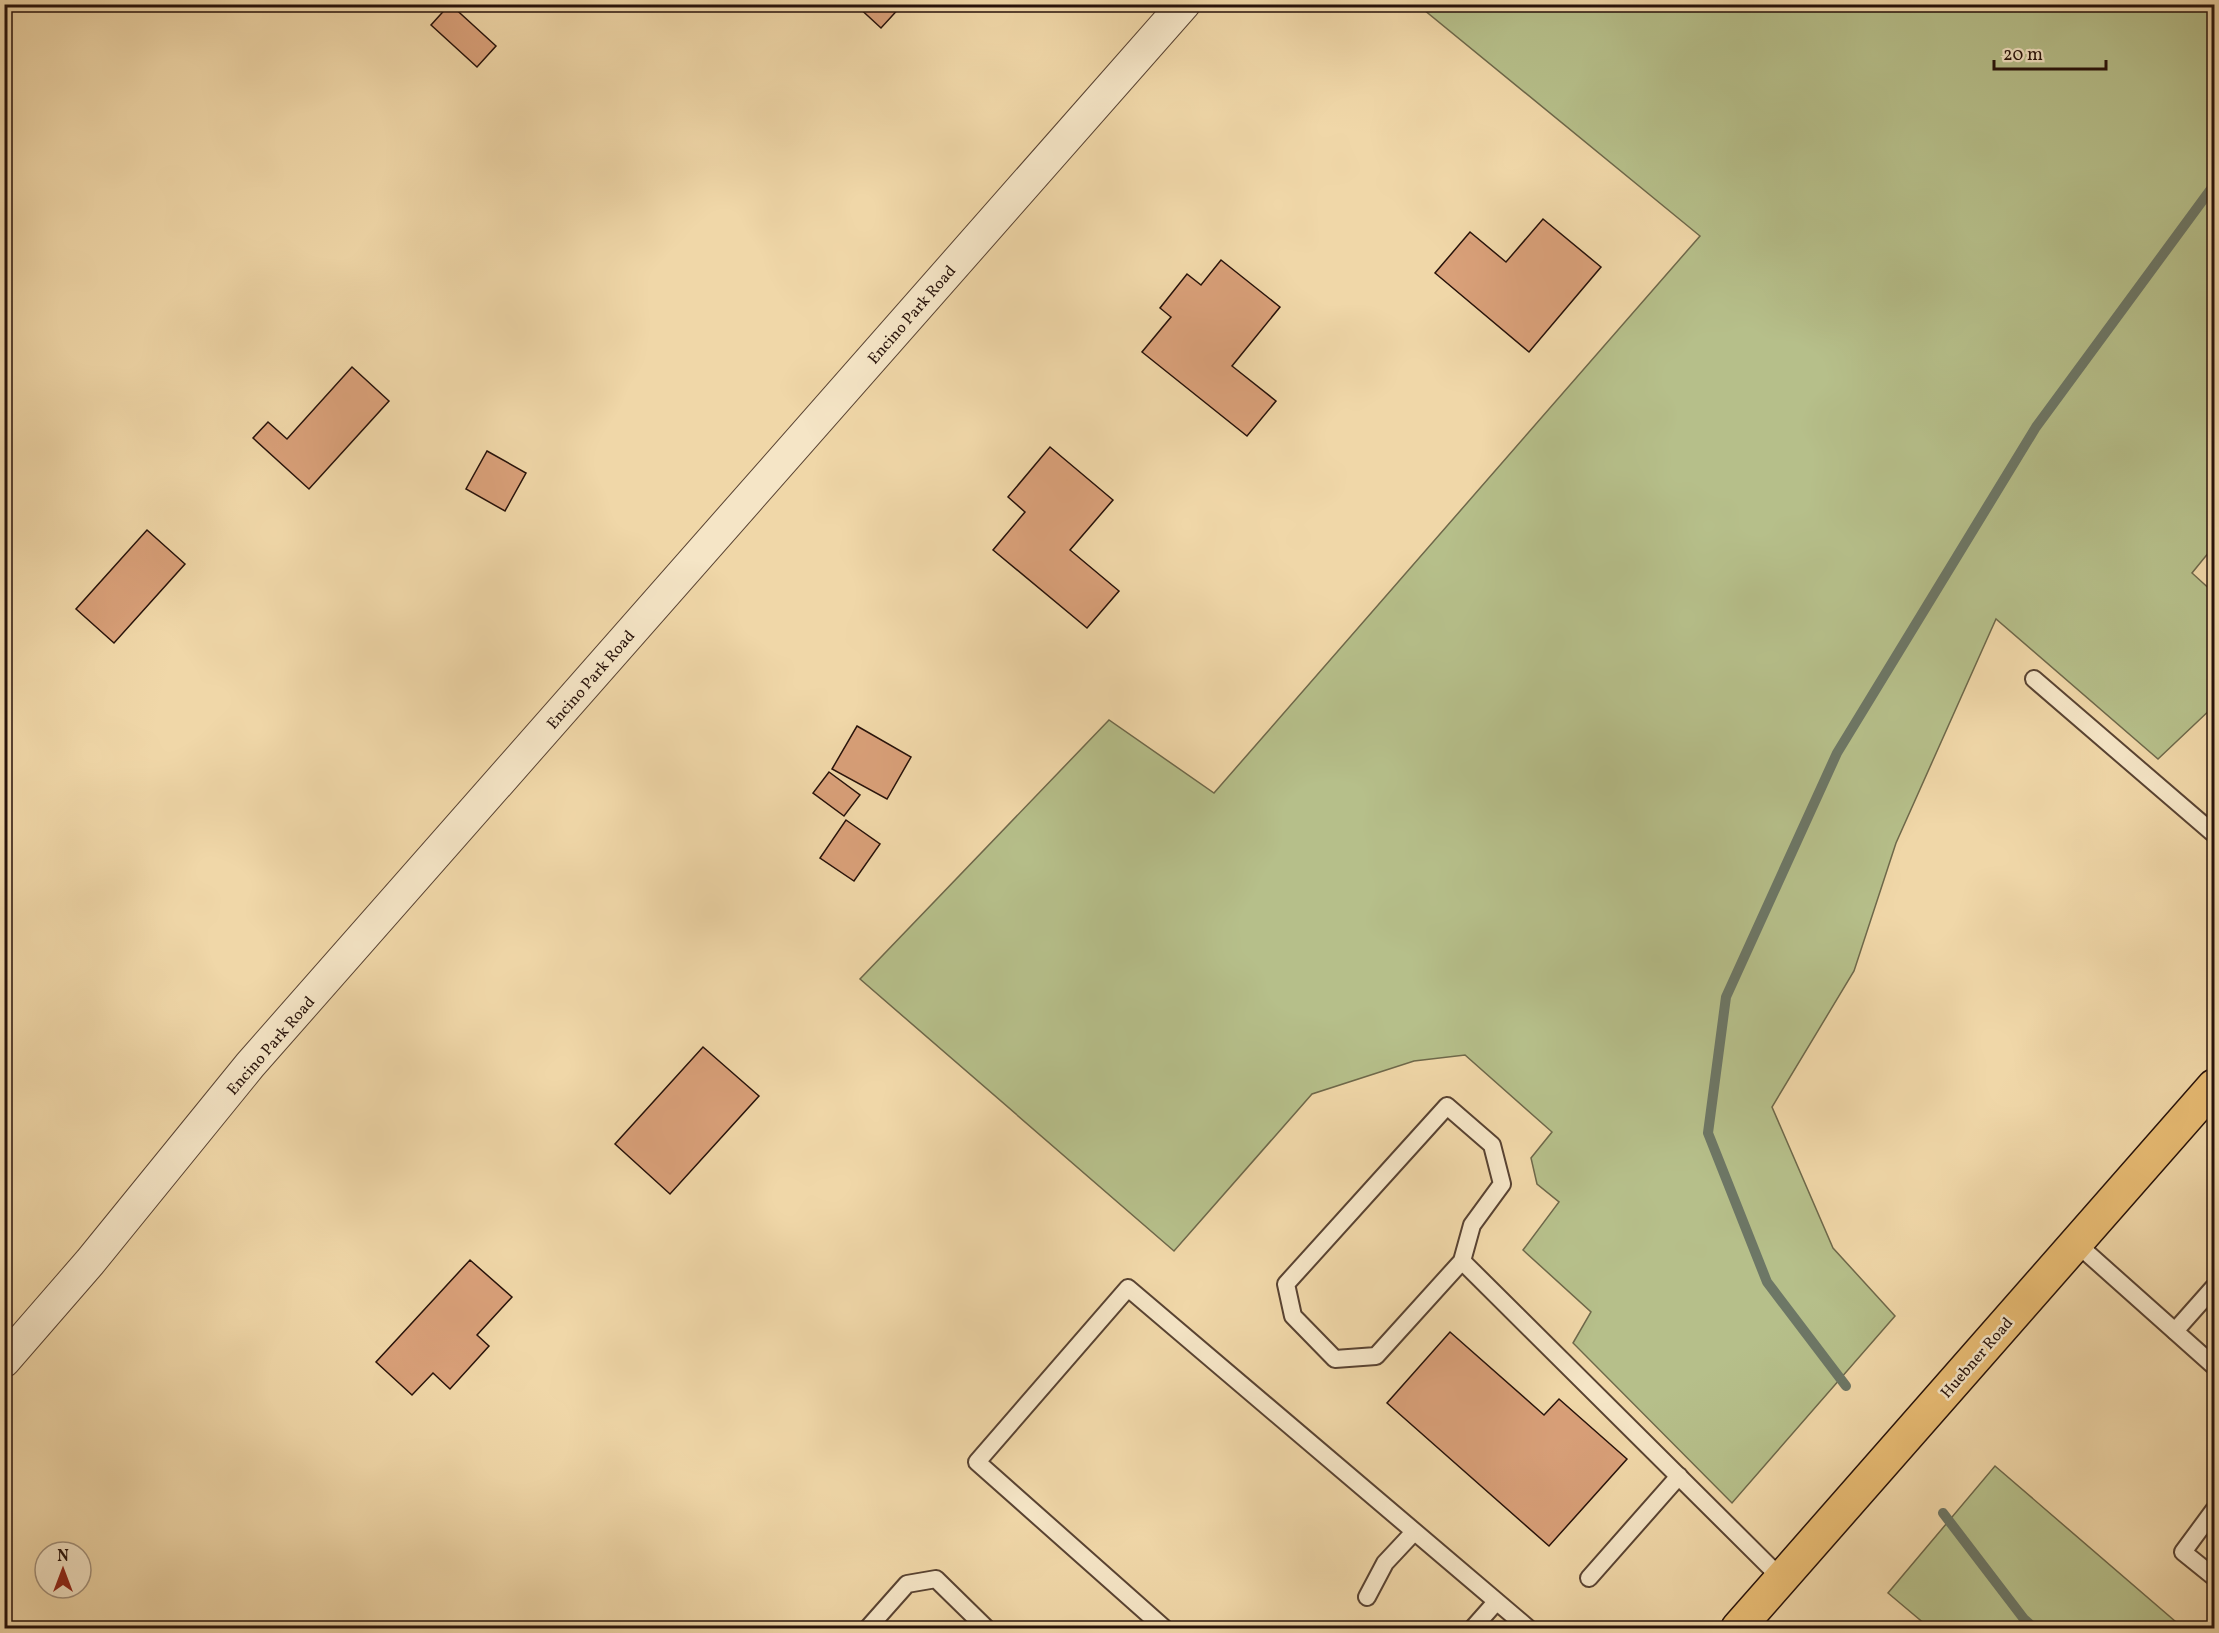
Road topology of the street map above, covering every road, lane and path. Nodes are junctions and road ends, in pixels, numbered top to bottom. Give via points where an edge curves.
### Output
1 (1184, 4) edge
2 (2034, 680) dead end
3 (2214, 834) edge
4 (2214, 1086) edge
5 (2076, 1243) junction
6 (1462, 1261) junction
7 (2214, 1287) edge
8 (2175, 1331) junction
9 (4, 1361) edge
10 (2214, 1366) edge
11 (1679, 1476) junction
12 (2214, 1510) edge
13 (1414, 1532) junction
14 (2214, 1577) edge
15 (1589, 1578) dead end
16 (1782, 1579) junction
17 (1367, 1597) dead end
18 (1496, 1602) junction
19 (868, 1629) edge
20 (986, 1629) edge
21 (1164, 1629) edge
22 (1473, 1629) edge
23 (1528, 1629) edge
24 (1738, 1629) edge

1 - 9 street, Encino Park Road via 250,1065
2 - 3 lane
4 - 5 main road, Huebner Road
5 - 8 lane
5 - 16 main road, Huebner Road
6 - 6 lane via 1472,1225 1502,1184 1492,1145 1447,1106 1286,1284 1293,1316 1335,1359 1376,1356
6 - 11 lane
7 - 8 lane
8 - 10 lane
11 - 15 lane
11 - 16 lane
12 - 14 lane via 2183,1552
13 - 17 lane via 1385,1563
13 - 18 lane
13 - 21 lane via 1128,1288 977,1462
16 - 24 main road, Huebner Road
18 - 22 lane
18 - 23 lane
19 - 20 lane via 907,1584 936,1579

